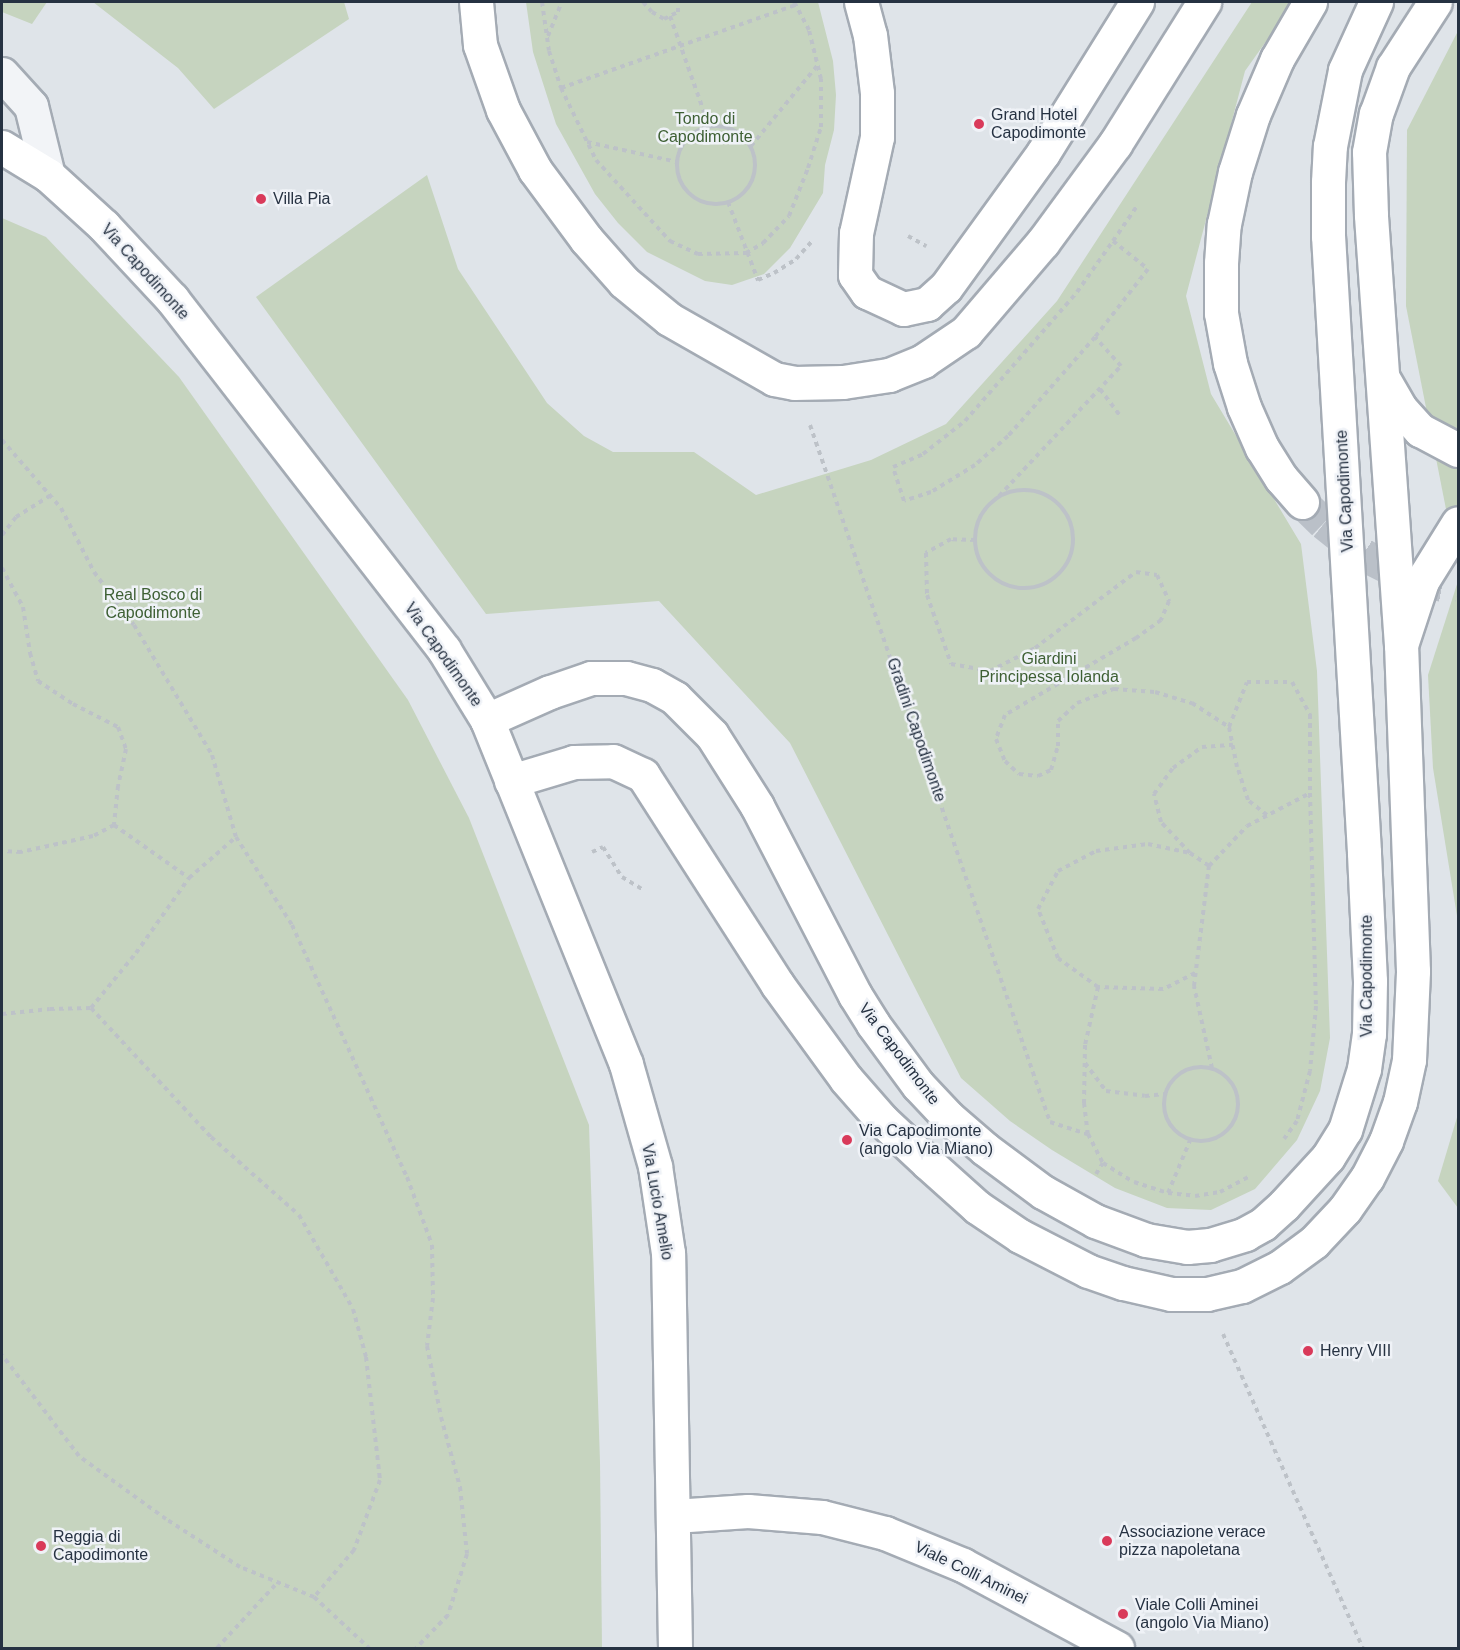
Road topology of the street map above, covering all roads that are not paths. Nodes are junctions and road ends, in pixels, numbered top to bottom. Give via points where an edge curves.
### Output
1 (476, 2) edge
2 (861, 2) edge
3 (1137, 2) edge
4 (1204, 2) edge
5 (1310, 2) edge
6 (1376, 2) edge
7 (1435, 2) edge
8 (2, 74) edge
9 (2, 147) edge
10 (48, 175) junction
11 (1384, 380) junction
12 (1458, 450) edge
13 (1302, 502) tunnel mouth
14 (1458, 523) edge
15 (1401, 645) junction
16 (487, 720) junction
17 (511, 781) junction
18 (674, 1516) junction
19 (675, 1648) edge
20 (1117, 1648) edge

1 - 4 main road via 480,45 503,110 535,170 586,239 624,282 669,319 774,378 794,383 843,382 889,375 923,361 966,332 1042,242 1115,144
2 - 3 main road via 870,35 877,93 877,137 856,233 855,275 867,292 903,309 927,304 946,286 1043,153
5 - 13 main road via 1277,59 1253,115 1235,172 1221,263 1221,313 1230,363 1244,407 1275,468
6 - 16 main road, Via Capodimonte via 1345,70 1330,146 1328,182 1364,852 1369,1034 1361,1080 1345,1130 1321,1166 1263,1224 1210,1245 1187,1247 1146,1240 1095,1221 1043,1192 948,1117 918,1085 873,1024 758,806 711,735 675,698 652,685 626,678 591,678
7 - 11 main road via 1393,67 1376,114 1369,152
8 - 10 street via 31,106
9 - 10 main road, Via Capodimonte
10 - 16 main road, Via Capodimonte via 104,226 172,298 444,650
11 - 12 main road via 1400,408 1420,430
11 - 15 main road
14 - 15 main road via 1422,581
15 - 17 main road via 1413,971 1409,1060 1400,1102 1367,1179 1314,1242 1280,1267 1242,1286 1207,1294 1171,1294 1123,1283 1056,1256 977,1207 928,1163 882,1120 804,1025 643,775 613,761 574,762
16 - 17 main road, Via Lucio Amelio
17 - 18 main road, Via Lucio Amelio via 626,1064 655,1166 668,1253
18 - 19 main road, Via Lucio Amelio
18 - 20 main road, Viale Colli Aminei via 748,1511 822,1518 885,1533 963,1565

